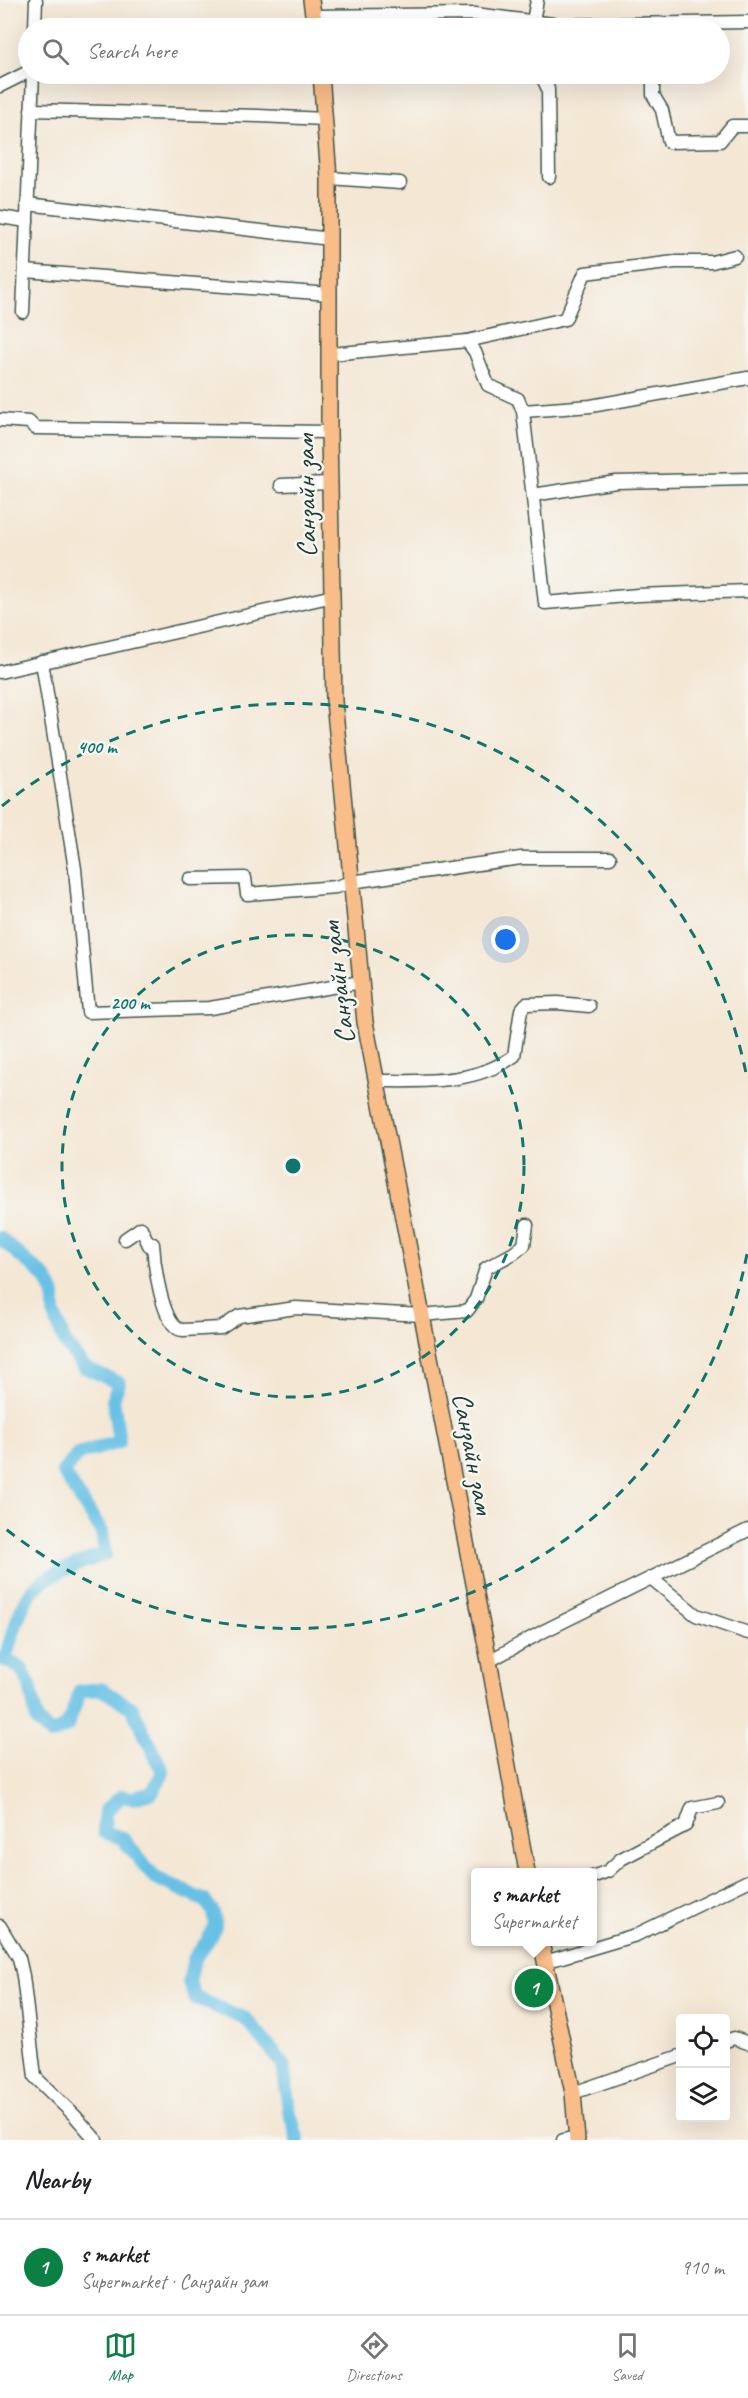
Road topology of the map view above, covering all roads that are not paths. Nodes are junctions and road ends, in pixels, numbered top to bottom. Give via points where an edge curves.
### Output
1 (36, 0) edge
2 (312, 0) edge
3 (537, 0) edge
4 (35, 18) edge
5 (314, 18) edge
6 (394, 18) edge
7 (500, 18) edge
8 (538, 18) edge
9 (748, 22) edge
10 (730, 23) edge
11 (18, 77) edge
12 (32, 84) edge
13 (322, 84) edge
14 (546, 84) edge
15 (654, 84) edge
16 (0, 86) edge
17 (31, 110) junction
18 (326, 120) junction
19 (748, 126) edge
20 (549, 177) dead end
21 (329, 178) junction
22 (400, 183) dead end
23 (27, 204) junction
24 (0, 216) edge
25 (27, 221) junction
26 (330, 239) junction
27 (735, 256) dead end
28 (25, 271) junction
29 (330, 294) junction
30 (23, 312) dead end
31 (467, 341) junction
32 (331, 354) junction
33 (748, 378) edge
34 (523, 411) junction
35 (0, 420) edge
36 (329, 432) junction
37 (748, 479) edge
38 (330, 483) junction
39 (281, 485) dead end
40 (532, 495) junction
41 (748, 591) edge
42 (333, 596) junction
43 (42, 662) junction
44 (0, 672) edge
45 (610, 858) dead end
46 (190, 879) dead end
47 (351, 882) junction
48 (361, 982) junction
49 (589, 1006) dead end
50 (376, 1081) junction
51 (527, 1225) dead end
52 (125, 1239) dead end
53 (422, 1315) junction
54 (748, 1530) edge
55 (651, 1578) junction
56 (748, 1633) edge
57 (489, 1661) junction
58 (718, 1803) dead end
59 (526, 1868) edge
60 (597, 1875) edge
61 (748, 1881) edge
62 (0, 1926) edge
63 (542, 1946) edge
64 (545, 1962) junction
65 (730, 2040) edge
66 (748, 2043) edge
67 (676, 2058) edge
68 (573, 2093) junction
69 (572, 2139) edge
70 (96, 2140) edge

1 - 4 street
2 - 5 main road
3 - 8 street
6 - 7 street via 475,14
9 - 10 street
11 - 16 street
12 - 17 street
13 - 18 main road, Санзайн зам
14 - 20 street
15 - 19 street via 653,95 662,110 669,142 720,141 732,126
17 - 18 street
17 - 23 street
18 - 21 main road, Санзайн зам
21 - 22 street
21 - 26 main road, Санзайн зам
23 - 25 street
23 - 26 street
24 - 25 street
25 - 28 street
26 - 29 main road, Санзайн зам
27 - 31 street via 712,262 675,262 585,273 565,319
28 - 29 street
28 - 30 street
29 - 32 main road, Санзайн зам
31 - 32 street
31 - 34 street via 488,385 518,399
32 - 36 main road, Санзайн зам
33 - 34 street via 591,406
34 - 40 street
35 - 36 street via 29,422 35,428
36 - 38 main road, Санзайн зам
37 - 40 street via 616,482
38 - 39 street
38 - 42 main road, Санзайн зам
40 - 41 street via 545,603
42 - 43 street
42 - 47 main road, Санзайн зам via 334,701
43 - 44 street
43 - 48 street via 75,869 88,1012 210,1008
45 - 47 street via 521,858
46 - 47 street via 245,878 247,894 336,887
47 - 48 main road, Санзайн зам
48 - 50 main road, Санзайн зам
49 - 50 street via 526,1004 521,1010 514,1056 484,1071 451,1079
50 - 53 main road, Санзайн зам
51 - 53 street via 524,1245 486,1268 476,1299 467,1311
52 - 53 street via 141,1228 149,1245 153,1244 165,1309 172,1327 178,1330 221,1328 239,1316 296,1308
53 - 57 main road, Санзайн зам
54 - 55 street
55 - 56 street via 696,1615
55 - 57 street
57 - 59 main road, Санзайн зам
58 - 60 street via 692,1808 686,1825
61 - 64 street via 636,1935
62 - 70 street via 19,1958 35,2077
63 - 64 main road
64 - 68 main road
65 - 66 street
67 - 68 street
68 - 69 main road

